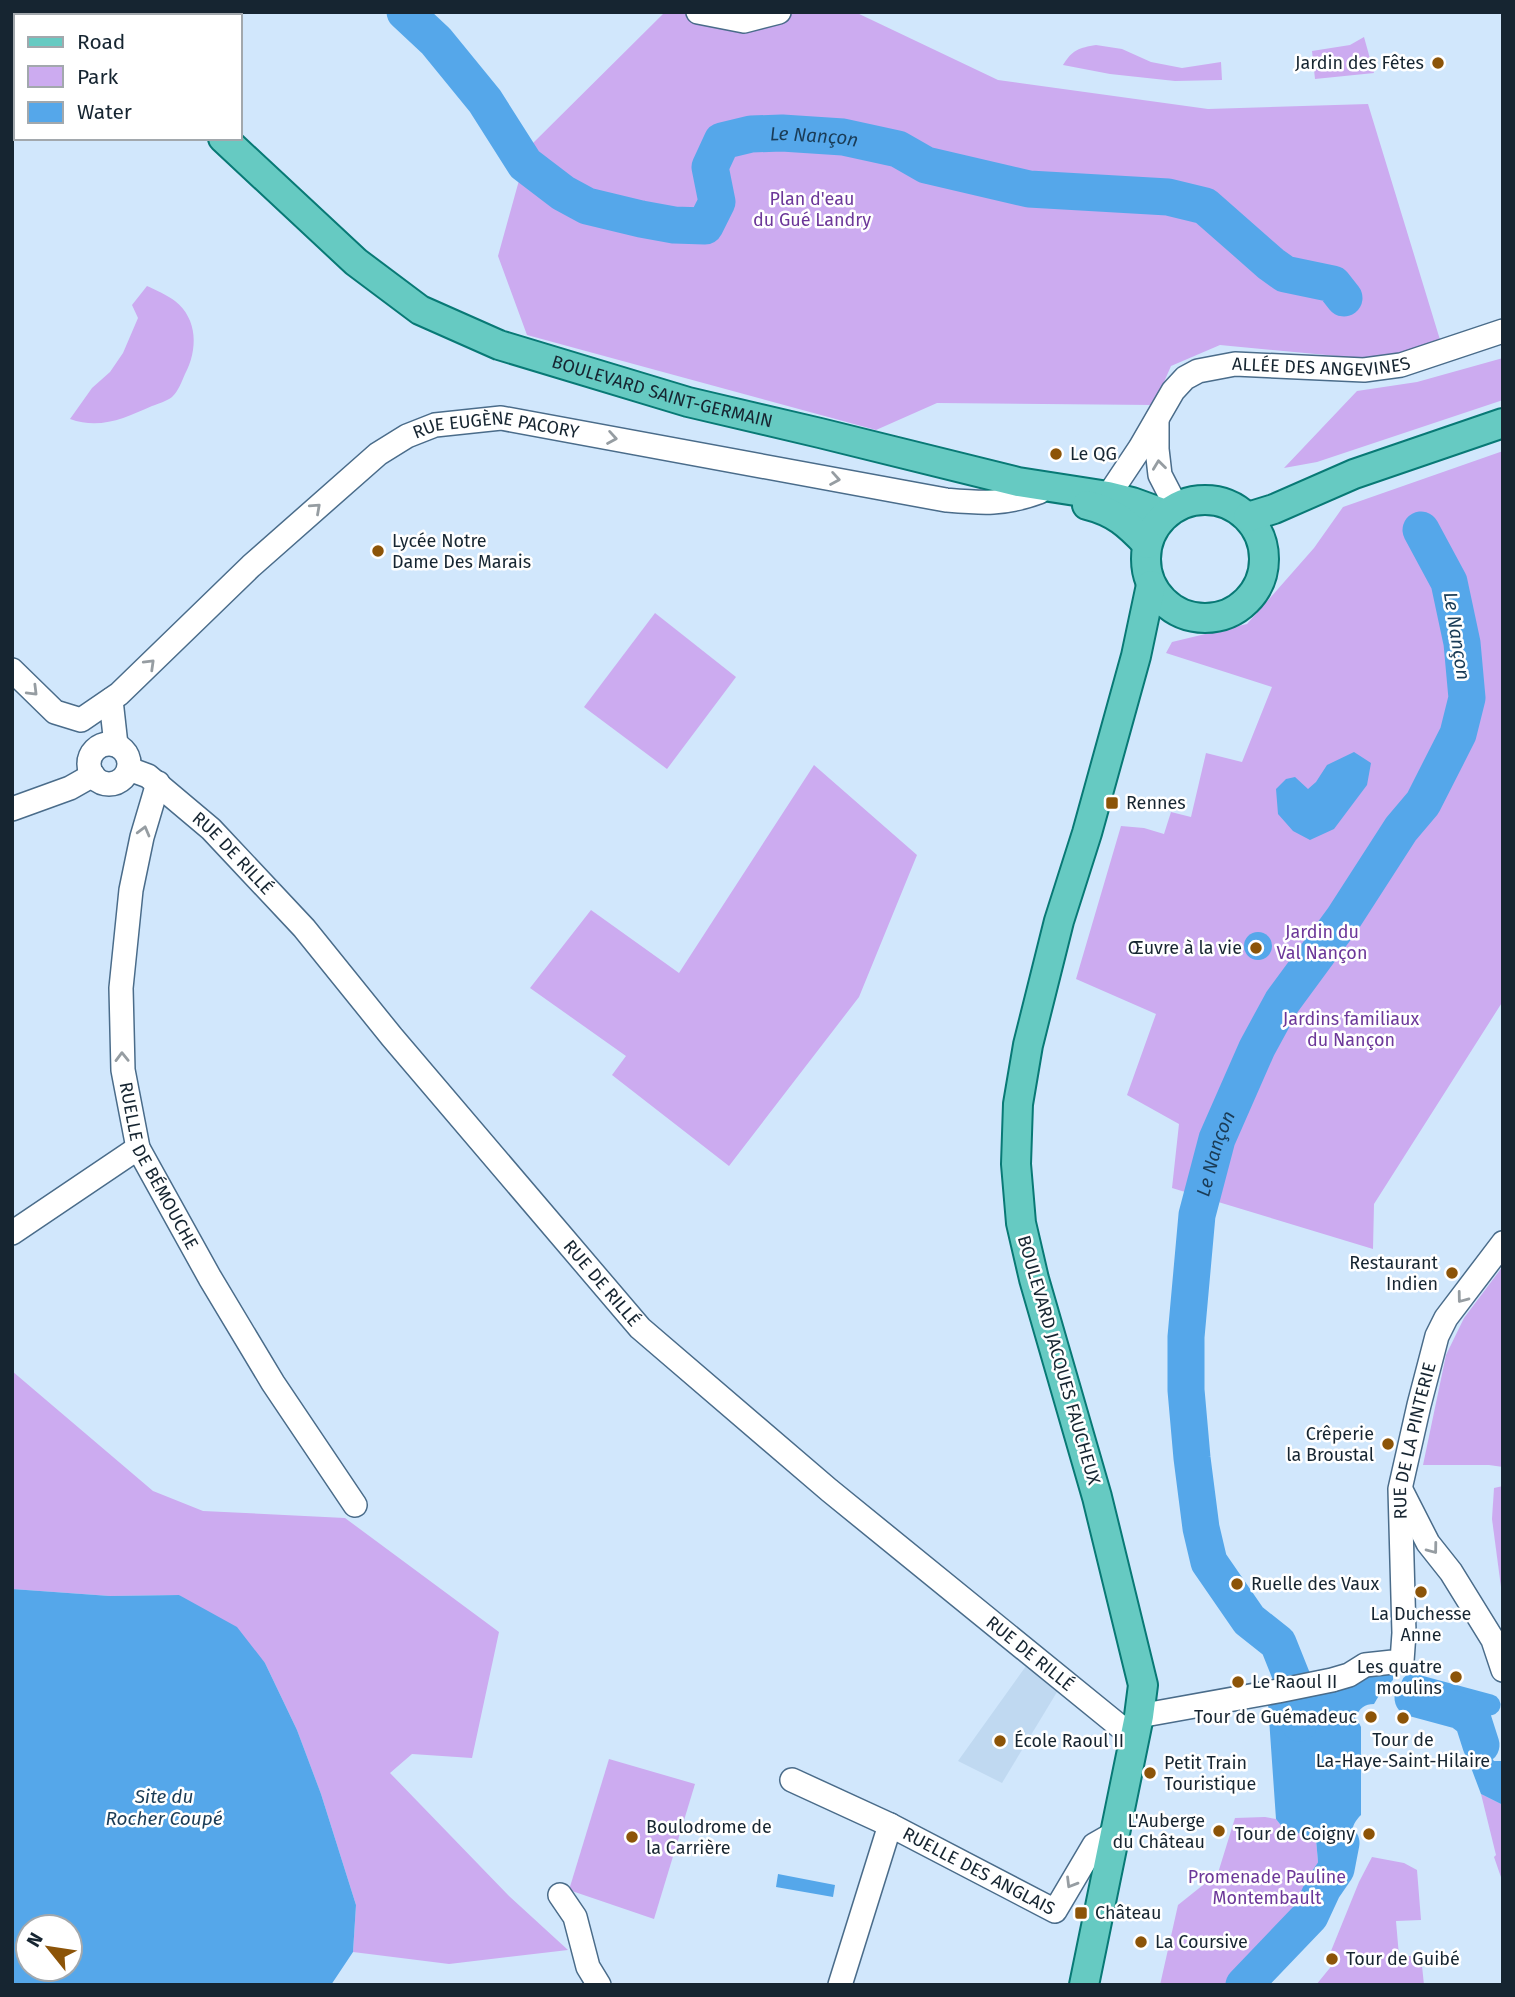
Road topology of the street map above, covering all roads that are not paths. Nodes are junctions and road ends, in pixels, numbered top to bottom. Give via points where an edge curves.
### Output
1 (698, 12) edge
2 (779, 12) edge
3 (225, 140) edge
4 (1503, 331) edge
5 (1158, 419) junction
6 (1503, 423) edge
7 (1354, 474) junction
8 (1029, 487) junction
9 (1108, 496) junction
10 (1170, 510) junction
11 (1248, 517) junction
12 (1147, 544) junction
13 (1264, 547) junction
14 (1151, 585) junction
15 (1177, 611) junction
16 (1136, 656) junction
17 (12, 670) edge
18 (111, 699) junction
19 (80, 720) junction
20 (116, 745) junction
21 (93, 751) junction
22 (129, 769) junction
23 (93, 775) junction
24 (158, 783) junction
25 (12, 809) edge
26 (138, 1148) junction
27 (12, 1234) edge
28 (1503, 1243) edge
29 (1400, 1489) junction
30 (355, 1505) dead end
31 (1503, 1670) edge
32 (1137, 1727) junction
33 (792, 1780) dead end
34 (890, 1825) junction
35 (1115, 1833) junction
36 (560, 1895) dead end
37 (599, 1985) edge
38 (840, 1985) edge
39 (1084, 1985) edge

1 - 2 street via 744,22
3 - 8 main road, BOULEVARD SAINT-GERMAIN via 356,262 420,310 488,340 688,402
4 - 5 street, ALLÉE DES ANGEVINES via 1401,365 1364,370 1235,364 1198,371 1173,391
5 - 9 street, ALLÉE DES ANGEVINES
10 -> 5 street, ALLÉE DES ANGEVINES via 1160,475
6 - 7 main road
7 - 11 main road
7 - 13 main road via 1314,500
8 - 9 main road, BOULEVARD SAINT-GERMAIN
8 - 12 main road via 1102,509 1124,520
18 -> 8 street, RUE EUGÈNE PACORY via 378,454 435,425 501,418 946,500 989,504 1020,499
9 - 10 main road, BOULEVARD SAINT-GERMAIN
10 - 11 main road via 1195,500 1214,499 1233,505
10 - 12 main road
11 - 13 main road
12 - 14 main road
13 - 15 main road via 1259,584 1232,612 1195,618
14 - 15 main road via 1166,605
14 - 16 main road, BOULEVARD JACQUES FAUCHEUX
15 - 16 main road, BOULEVARD JACQUES FAUCHEUX
16 - 32 main road, BOULEVARD JACQUES FAUCHEUX via 1028,1045 1018,1104 1016,1164 1021,1223 1034,1279 1097,1497 1143,1685
17 -> 19 street via 55,712
18 - 19 street, RUE EUGÈNE PACORY
18 - 20 street
19 - 21 street
20 - 21 street via 104,744
20 - 22 street via 128,757
21 - 23 street via 89,764
22 - 23 street via 111,784
22 - 24 street, RUE DE RILLÉ
23 - 25 street
26 -> 24 street, RUELLE DE BÉMOUCHE via 123,1070 121,988 131,890
24 - 32 street, RUE DE RILLÉ via 211,829 304,928 640,1328 830,1490
26 - 27 street
26 - 30 street, RUELLE DE BÉMOUCHE via 273,1383
28 -> 29 street, RUE DE LA PINTERIE via 1437,1336
29 -> 31 street via 1428,1543 1493,1640
29 - 32 street, RUE DE LA PINTERIE via 1402,1661 1365,1665 1332,1680
32 - 35 main road, BOULEVARD JACQUES FAUCHEUX
33 - 34 street, RUELLE DES ANGLAIS
35 -> 34 street, RUELLE DES ANGLAIS via 1094,1845 1055,1911
34 - 38 street, RUELLE DES ANGLAIS
35 - 39 main road, BOULEVARD JACQUES FAUCHEUX
36 - 37 street via 575,1917 588,1966

